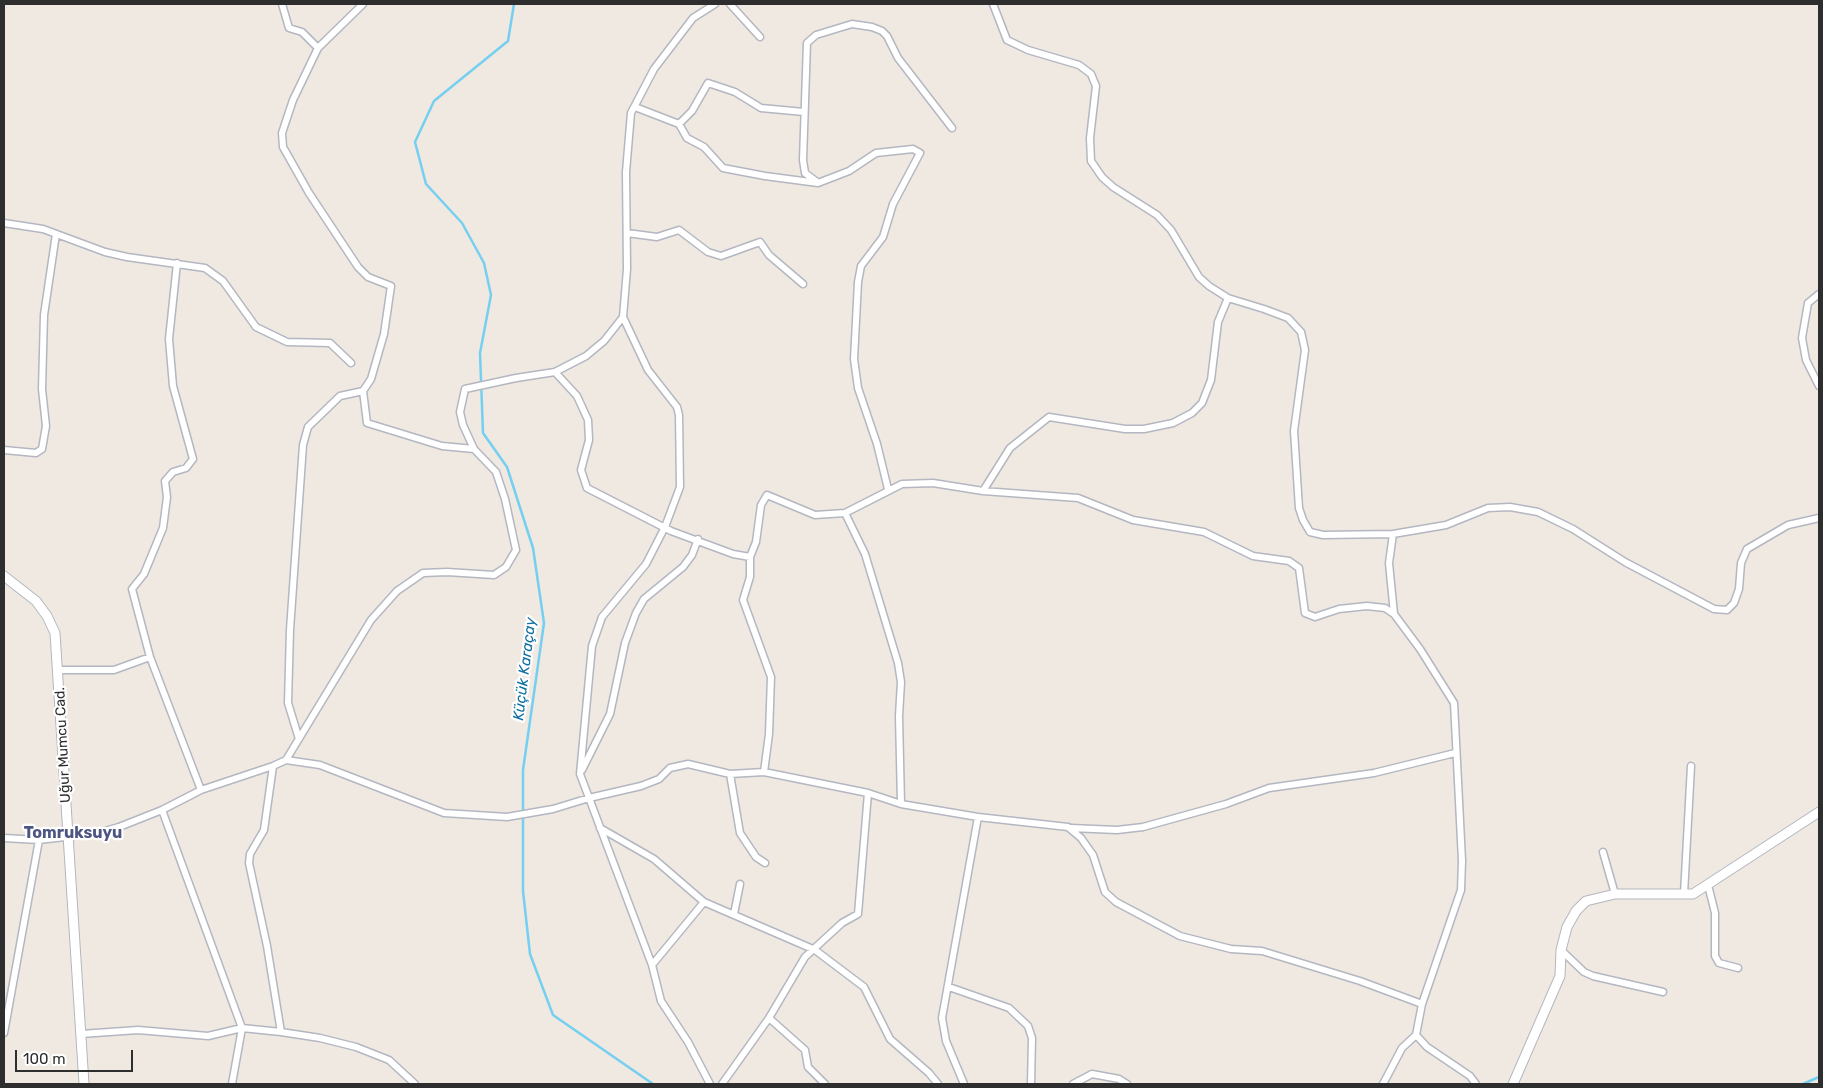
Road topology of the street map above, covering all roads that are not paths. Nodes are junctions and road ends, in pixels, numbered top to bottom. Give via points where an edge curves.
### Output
1 (282, 4) edge
2 (363, 4) edge
3 (715, 4) edge
4 (730, 4) edge
5 (993, 4) edge
6 (760, 37) dead end
7 (318, 48) junction
8 (635, 107) junction
9 (804, 112) junction
10 (679, 124) junction
11 (952, 128) dead end
12 (818, 182) junction
13 (4, 223) edge
14 (627, 233) junction
15 (56, 234) junction
16 (177, 263) junction
17 (803, 284) dead end
18 (1819, 294) edge
19 (1228, 298) junction
20 (623, 317) junction
21 (351, 363) dead end
22 (555, 372) junction
23 (1819, 386) edge
24 (363, 391) junction
25 (474, 449) junction
26 (4, 450) edge
27 (888, 489) junction
28 (983, 491) junction
29 (845, 513) junction
30 (1819, 518) edge
31 (665, 528) junction
32 (1393, 534) junction
33 (698, 540) junction
34 (750, 557) junction
35 (4, 576) edge
36 (1394, 614) junction
37 (150, 657) junction
38 (59, 670) junction
39 (299, 738) junction
40 (1455, 753) junction
41 (286, 760) junction
42 (273, 766) junction
43 (1691, 766) dead end
44 (764, 772) junction
45 (580, 774) junction
46 (730, 774) junction
47 (201, 790) junction
48 (868, 793) junction
49 (589, 798) junction
50 (901, 804) junction
51 (162, 810) junction
52 (1819, 812) edge
53 (978, 817) junction
54 (600, 828) junction
55 (1071, 828) junction
56 (68, 836) junction
57 (4, 838) edge
58 (40, 840) junction
59 (1604, 852) dead end
60 (765, 863) dead end
61 (740, 884) dead end
62 (1708, 885) junction
63 (1616, 894) junction
64 (1684, 894) junction
65 (704, 902) junction
66 (734, 914) junction
67 (815, 950) junction
68 (1561, 950) junction
69 (652, 965) junction
70 (1738, 968) dead end
71 (950, 987) junction
72 (1663, 992) dead end
73 (1422, 1004) junction
74 (769, 1018) junction
75 (242, 1028) junction
76 (281, 1032) junction
77 (4, 1033) edge
78 (81, 1034) junction
79 (1416, 1035) junction
80 (84, 1084) edge
81 (232, 1084) edge
82 (415, 1084) edge
83 (710, 1084) edge
84 (722, 1084) edge
85 (825, 1084) edge
86 (938, 1084) edge
87 (964, 1084) edge
88 (1031, 1084) edge
89 (1073, 1084) edge
90 (1127, 1084) edge
91 (1383, 1084) edge
92 (1476, 1084) edge
93 (1513, 1084) edge

1 - 7 street via 289,28 302,32
2 - 7 street
3 - 8 street via 693,18 654,69
4 - 6 street
5 - 19 street via 1007,40 1028,50 1079,65 1091,74 1096,86 1090,138 1091,161 1113,187 1157,215 1171,230 1199,277
7 - 24 street via 293,100 282,133 283,147 309,193 358,266 368,277 391,286 384,334 371,379
8 - 10 street
8 - 14 street via 631,113 626,172
9 - 10 street via 762,108 735,92 708,83 692,111
9 - 11 street via 807,43 816,34 852,24 872,27 887,36 898,58
9 - 12 street via 805,173
10 - 12 street via 687,138 704,147 723,168
12 - 27 street via 849,171 876,153 913,150 920,153 893,204 883,237 861,266 858,282 854,359 858,388
13 - 15 street
14 - 17 street via 657,237 679,230 708,252 721,256 760,242
14 - 20 street
15 - 16 street via 112,254
15 - 26 street via 44,315 42,389 46,426 42,449 36,453
16 - 21 street via 205,268 223,281 256,327 287,342 330,343
16 - 37 street via 169,339 173,386 193,459 186,468 173,472 165,481 168,497 163,528 144,574 132,589
18 - 23 street via 1808,303 1802,338 1806,360
19 - 28 street via 1218,322 1211,380 1202,402 1192,413 1173,423 1144,429 1049,417 1010,448
19 - 32 street via 1288,318 1301,332 1305,350 1294,431 1299,508 1310,532 1323,535
20 - 22 street via 604,341 586,356
20 - 31 street via 648,370 677,407 679,415 680,486
22 - 25 street via 465,389 460,412
22 - 31 street via 577,396 588,420 589,440 581,470 587,488
24 - 25 street via 367,423 442,446
24 - 39 street via 340,396 308,426 303,445 288,694
25 - 39 street via 496,472 505,499 516,550 506,567 494,575 422,573 397,591 371,620
27 - 28 street via 902,484 933,483
27 - 29 street
28 - 36 street via 1078,498 1134,520 1204,532 1253,556 1289,561 1299,568 1305,613 1315,617 1338,609 1368,606 1385,608
29 - 34 street via 815,515 767,495 761,505 756,542
29 - 50 street via 864,554 898,663 901,682
30 - 32 street via 1788,525 1747,549 1740,564 1739,589 1734,604 1727,610 1714,609 1625,562 1573,528 1538,512 1510,507 1488,508 1446,525
31 - 33 street
31 - 45 street via 646,564 602,617 592,646
32 - 36 street via 1389,563
33 - 34 street
33 - 45 street via 683,567 644,599 636,613 625,643 610,714
34 - 44 street via 750,577 743,600 771,677
35 - 38 street, Uğur Mumcu Cad. via 36,601 47,616 55,633
36 - 40 street via 1454,703
37 - 38 street via 114,670
37 - 47 street
38 - 56 street, Uğur Mumcu Cad.
39 - 41 street
40 - 55 street via 1374,773 1269,788 1226,804 1143,827 1117,830
40 - 73 street via 1461,890
41 - 42 street
41 - 49 street via 342,772 444,813 507,818
42 - 47 street
42 - 76 street via 264,830 248,863 267,946
43 - 64 street
44 - 46 street
44 - 48 street
45 - 49 street
46 - 49 street via 688,764 670,768 659,778 641,786
46 - 60 street via 740,833 756,857
47 - 51 street
48 - 50 street
48 - 67 street via 858,914 842,923
49 - 54 street
50 - 53 street
51 - 56 street via 119,828
51 - 75 street
52 - 62 street
53 - 55 street
53 - 71 street
54 - 65 street via 654,859
54 - 69 street
55 - 73 street via 1093,855 1105,892 1116,902 1180,936 1231,949 1262,951
56 - 58 street
56 - 78 street, Uğur Mumcu Cad.
57 - 58 street
58 - 77 street
59 - 63 street
61 - 66 street
62 - 64 street via 1693,894
62 - 70 street via 1715,913 1715,956 1719,963
63 - 64 street
63 - 68 street via 1586,901 1576,911 1567,927
65 - 66 street
65 - 69 street
66 - 67 street
67 - 74 street via 805,957
67 - 86 street via 864,987 890,1039
68 - 72 street via 1584,972 1593,976
68 - 93 street via 1560,976
69 - 83 street via 661,1001
71 - 87 street via 944,1006 943,1026 951,1056
71 - 88 street via 1009,1008 1028,1026 1032,1038
73 - 79 street
74 - 84 street
74 - 85 street via 805,1050 808,1066
75 - 76 street
75 - 78 street via 208,1036 138,1030
75 - 81 street
76 - 82 street via 356,1047 389,1060
78 - 80 street, Uğur Mumcu Cad.
79 - 91 street via 1402,1048
79 - 92 street
89 - 90 street via 1092,1074 1119,1079

